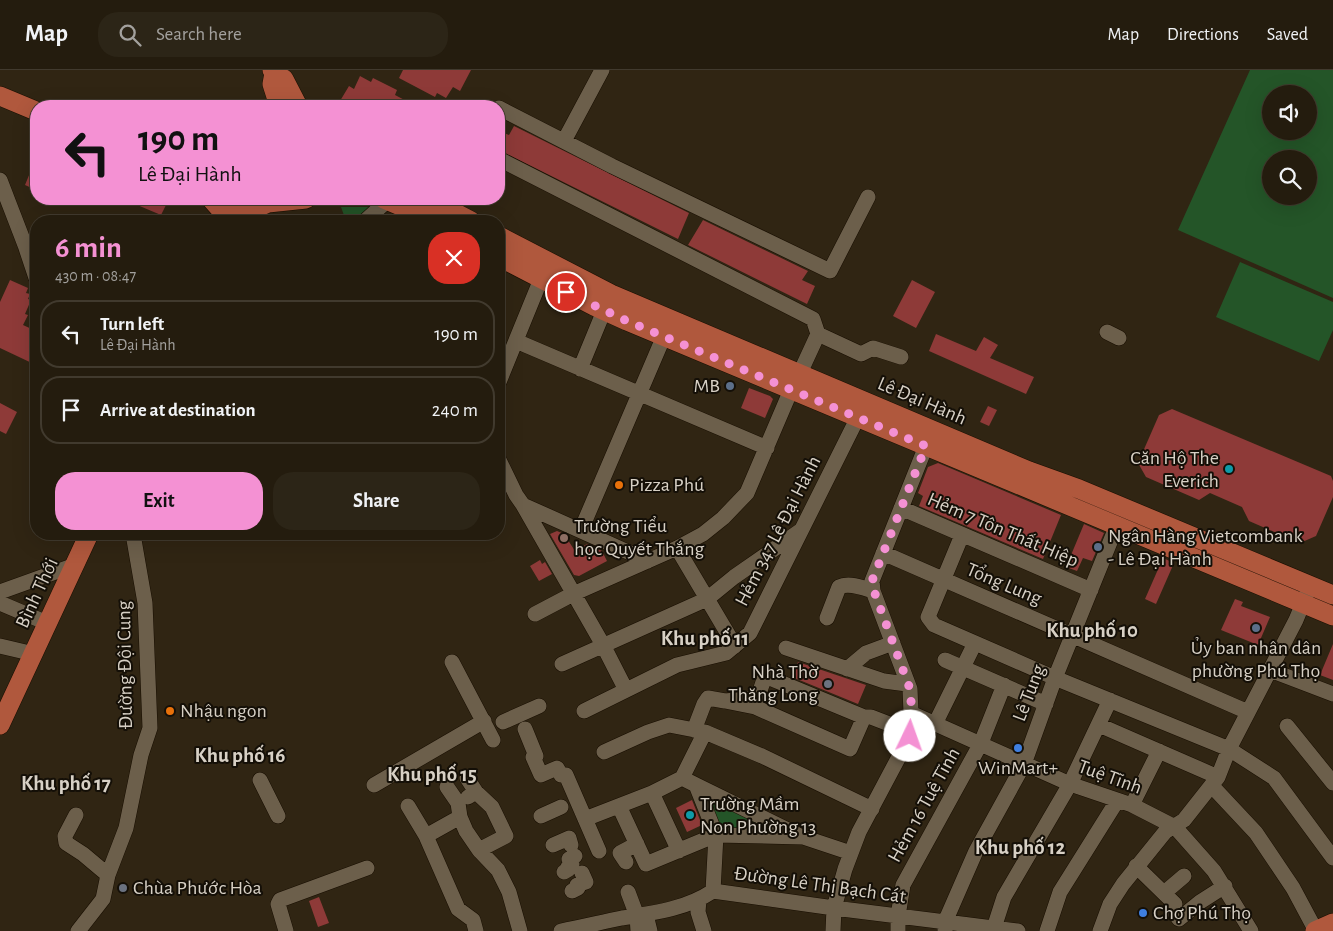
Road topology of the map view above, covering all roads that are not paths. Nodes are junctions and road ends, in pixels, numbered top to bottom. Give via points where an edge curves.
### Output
1 (602, 70) edge
2 (273, 72) edge
3 (0, 96) edge
4 (277, 100) edge
5 (295, 100) edge
6 (30, 108) edge
7 (505, 111) edge
8 (564, 141) junction
9 (505, 162) edge
10 (1, 187) edge
11 (868, 197) dead end
12 (264, 205) edge
13 (381, 205) edge
14 (397, 205) edge
15 (440, 205) edge
16 (216, 209) edge
17 (236, 215) edge
18 (247, 215) edge
19 (371, 215) edge
20 (418, 215) edge
21 (460, 215) edge
22 (505, 240) edge
23 (30, 259) edge
24 (505, 260) edge
25 (541, 279) junction
26 (607, 302) junction
27 (818, 334) junction
28 (664, 336) junction
29 (516, 341) junction
30 (902, 357) dead end
31 (505, 368) edge
32 (580, 369) junction
33 (800, 373) junction
34 (792, 390) junction
35 (639, 394) junction
36 (858, 417) junction
37 (929, 438) junction
38 (767, 448) junction
39 (505, 473) edge
40 (523, 505) junction
41 (901, 508) junction
42 (1116, 525) junction
43 (582, 530) junction
44 (802, 530) junction
45 (962, 535) junction
46 (86, 540) edge
47 (134, 540) edge
48 (677, 548) junction
49 (883, 553) junction
50 (648, 561) junction
51 (75, 565) junction
52 (944, 580) junction
53 (1091, 590) junction
54 (874, 591) junction
55 (0, 592) edge
56 (573, 594) junction
57 (1306, 594) junction
58 (1333, 595) edge
59 (707, 599) junction
60 (0, 604) edge
61 (535, 614) dead end
62 (1333, 616) edge
63 (827, 618) dead end
64 (47, 623) junction
65 (1073, 635) junction
66 (893, 642) junction
67 (975, 643) junction
68 (603, 645) junction
69 (0, 646) edge
70 (735, 646) junction
71 (786, 648) dead end
72 (34, 654) junction
73 (945, 660) dead end
74 (452, 662) dead end
75 (562, 664) dead end
76 (962, 668) junction
77 (847, 669) junction
78 (1270, 670) junction
79 (1055, 678) junction
80 (907, 684) junction
81 (1004, 686) junction
82 (626, 690) junction
83 (1333, 694) edge
84 (1110, 700) junction
85 (756, 703) junction
86 (1046, 704) junction
87 (539, 706) dead end
88 (584, 711) dead end
89 (1248, 712) junction
90 (912, 713) junction
91 (864, 717) junction
92 (484, 721) junction
93 (503, 722) dead end
94 (935, 724) junction
95 (1099, 725) junction
96 (0, 726) edge
97 (1287, 726) dead end
98 (525, 729) dead end
99 (700, 731) junction
100 (910, 732) junction
101 (493, 740) dead end
102 (982, 743) junction
103 (1229, 749) junction
104 (1159, 751) junction
105 (604, 752) dead end
106 (1024, 764) junction
107 (467, 778) dead end
108 (682, 778) junction
109 (260, 780) dead end
110 (1215, 782) junction
111 (1333, 783) edge
112 (1070, 784) junction
113 (374, 785) dead end
114 (696, 785) junction
115 (447, 787) dead end
116 (476, 792) junction
117 (652, 793) junction
118 (1117, 801) junction
119 (408, 806) dead end
120 (620, 806) junction
121 (1132, 806) junction
122 (561, 808) dead end
123 (872, 809) junction
124 (459, 810) junction
125 (76, 815) dead end
126 (278, 816) dead end
127 (541, 816) dead end
128 (585, 819) junction
129 (1174, 827) junction
130 (716, 835) junction
131 (426, 836) junction
132 (803, 837) junction
133 (637, 844) junction
134 (553, 845) dead end
135 (479, 850) junction
136 (679, 850) junction
137 (599, 851) dead end
138 (852, 853) junction
139 (1333, 858) edge
140 (626, 862) dead end
141 (1136, 866) junction
142 (367, 868) dead end
143 (564, 872) dead end
144 (582, 873) dead end
145 (108, 876) junction
146 (1184, 876) dead end
147 (1225, 886) junction
148 (572, 891) dead end
149 (713, 891) junction
150 (1172, 891) junction
151 (628, 892) dead end
152 (699, 900) junction
153 (834, 908) junction
154 (640, 921) edge
155 (1333, 923) edge
156 (898, 924) edge
157 (1182, 925) edge
158 (945, 926) edge
159 (595, 927) edge
160 (993, 929) edge
161 (78, 931) edge
162 (286, 931) edge
163 (476, 931) edge
164 (520, 931) edge
165 (561, 931) edge
166 (650, 931) edge
167 (704, 931) edge
168 (833, 931) edge
169 (1018, 931) edge
170 (1047, 931) edge
171 (1100, 931) edge
172 (1251, 931) edge
173 (1316, 931) edge

1 - 8 street
2 - 4 main road via 272,84
2 - 5 main road via 284,79
3 - 6 main road
7 - 8 street
8 - 11 street via 830,271
9 - 27 street via 813,319
10 - 23 street
12 - 18 main road
13 - 19 street
14 - 20 main road
15 - 21 main road
16 - 17 main road
22 - 26 main road, Lê Đại Hành
24 - 25 main road, Lê Đại Hành
25 - 26 main road, Lê Đại Hành
25 - 29 street
26 - 28 main road, Lê Đại Hành
26 - 32 street
26 - 33 main road, Lê Đại Hành
27 - 30 street via 862,354 873,348
27 - 33 street
28 - 34 main road, Lê Đại Hành
28 - 35 street
29 - 31 street
29 - 32 street
32 - 35 street
33 - 34 main road
33 - 37 main road, Lê Đại Hành
34 - 36 main road, Lê Đại Hành
34 - 38 street
35 - 38 street
35 - 43 street
36 - 37 main road, Lê Đại Hành
36 - 44 street, Hẻm 347 Lê Đại Hành
37 - 41 street
37 - 42 main road, Lê Đại Hành
37 - 57 main road, Lê Đại Hành via 1086,492
38 - 48 street via 746,494 736,507 710,529
39 - 40 street
40 - 43 street
40 - 56 street
41 - 45 street, Hẻm 7 Tôn Thất Hiệp
41 - 49 street
42 - 53 street, Lê Tung
42 - 57 main road, Lê Đại Hành
43 - 50 street
44 - 59 street
44 - 70 street, Hẻm 347 Lê Đại Hành via 750,633
45 - 52 street
45 - 53 street, Hẻm 7 Tôn Thất Hiệp
46 - 51 main road, Bình Thới
47 - 145 street, Đường Đội Cung via 145,603 150,728 126,828
48 - 50 street
48 - 59 street
49 - 52 street, Tổng Lung
49 - 54 street via 873,576
50 - 56 street
51 - 55 street
51 - 64 main road, Bình Thới
52 - 65 street, Tổng Lung
52 - 67 street via 928,617 934,625
53 - 65 street, Lê Tung
54 - 63 street via 839,587
54 - 66 street
56 - 61 street
56 - 68 street
57 - 58 main road, Lê Đại Hành
57 - 62 main road, Lê Đại Hành
57 - 78 street
59 - 68 street
59 - 70 street
60 - 64 street
64 - 72 main road, Bình Thới
65 - 79 street, Lê Tung
65 - 89 street, Tổng Lung
66 - 77 street via 866,653
66 - 80 street
67 - 76 street
67 - 79 street
68 - 75 street
68 - 82 street
69 - 72 street
70 - 82 street, Hẻm 347 Lê Đại Hành via 726,653 677,665
71 - 77 street
72 - 96 main road, Bình Thới
73 - 76 street
74 - 92 street
76 - 81 street
76 - 94 street
77 - 80 street via 884,681
78 - 83 street
78 - 89 street
79 - 84 street
79 - 86 street, Lê Tung
80 - 90 street
81 - 86 street
81 - 102 street, Hẻm 16 Tuệ Tĩnh
82 - 88 street, Hẻm 347 Lê Đại Hành
84 - 95 street
84 - 103 street
85 - 91 street via 765,676
85 - 91 street via 850,749
85 - 99 street via 708,698
86 - 106 street, Lê Tung
87 - 93 street
89 - 103 street
90 - 94 street, Tuệ Tĩnh
90 - 100 street
91 - 100 street
92 - 101 street
92 - 113 street
94 - 102 street, Tuệ Tĩnh
95 - 104 street
95 - 112 street
97 - 111 street
98 - 128 street via 536,756 526,760 541,775 557,768 561,775 566,775
99 - 105 street via 669,725
99 - 108 street
99 - 123 street via 762,756
100 - 123 street
102 - 106 street, Tuệ Tĩnh
102 - 156 street, Hẻm 16 Tuệ Tĩnh via 903,885
103 - 110 street
103 - 139 street via 1274,778
104 - 110 street
104 - 121 street
106 - 112 street, Tuệ Tĩnh
106 - 158 street, Lê Tung via 976,851
107 - 116 street
108 - 114 street
108 - 117 street
109 - 126 street
110 - 129 street via 1184,820
110 - 173 street via 1256,833 1293,888
112 - 118 street, Tuệ Tĩnh
112 - 160 street via 1004,897
114 - 130 street
114 - 132 street
115 - 124 street
116 - 124 street
116 - 135 street via 492,807 506,836
117 - 120 street
117 - 136 street
118 - 121 street, Tuệ Tĩnh
118 - 170 street via 1060,892
119 - 131 street
120 - 128 street
120 - 133 street
121 - 129 street, Tuệ Tĩnh
122 - 127 street
123 - 138 street
124 - 131 street
124 - 135 street via 466,831
125 - 145 street via 65,836 66,843
128 - 137 street
129 - 141 street via 1164,832
129 - 147 street, Tuệ Tĩnh
130 - 132 street
130 - 136 street
130 - 149 street
131 - 163 street via 458,910 473,920
132 - 138 street
133 - 136 street via 646,864
133 - 140 street via 620,853
134 - 143 street via 569,838 573,850 569,858 572,864
135 - 164 street via 498,870 509,892
138 - 153 street
141 - 150 street
141 - 171 street via 1110,904
142 - 162 street via 278,902
144 - 148 street via 586,882
145 - 161 street, Đường Đội Cung via 103,899
146 - 150 street
147 - 157 street via 1200,902
147 - 172 street, Tuệ Tĩnh
149 - 152 street, Đường Lê Thị Bạch Cát
149 - 153 street, Đường Lê Thị Bạch Cát
150 - 157 street via 1175,904 1171,907
151 - 154 street
152 - 154 street, Đường Lê Thị Bạch Cát
152 - 167 street via 698,912
153 - 156 street, Đường Lê Thị Bạch Cát
153 - 168 street
154 - 159 street, Đường Lê Thị Bạch Cát
154 - 166 street
155 - 173 main road
156 - 158 street, Đường Lê Thị Bạch Cát
158 - 160 street, Đường Lê Thị Bạch Cát
159 - 165 street, Đường Lê Thị Bạch Cát
160 - 169 street, Đường Lê Thị Bạch Cát

